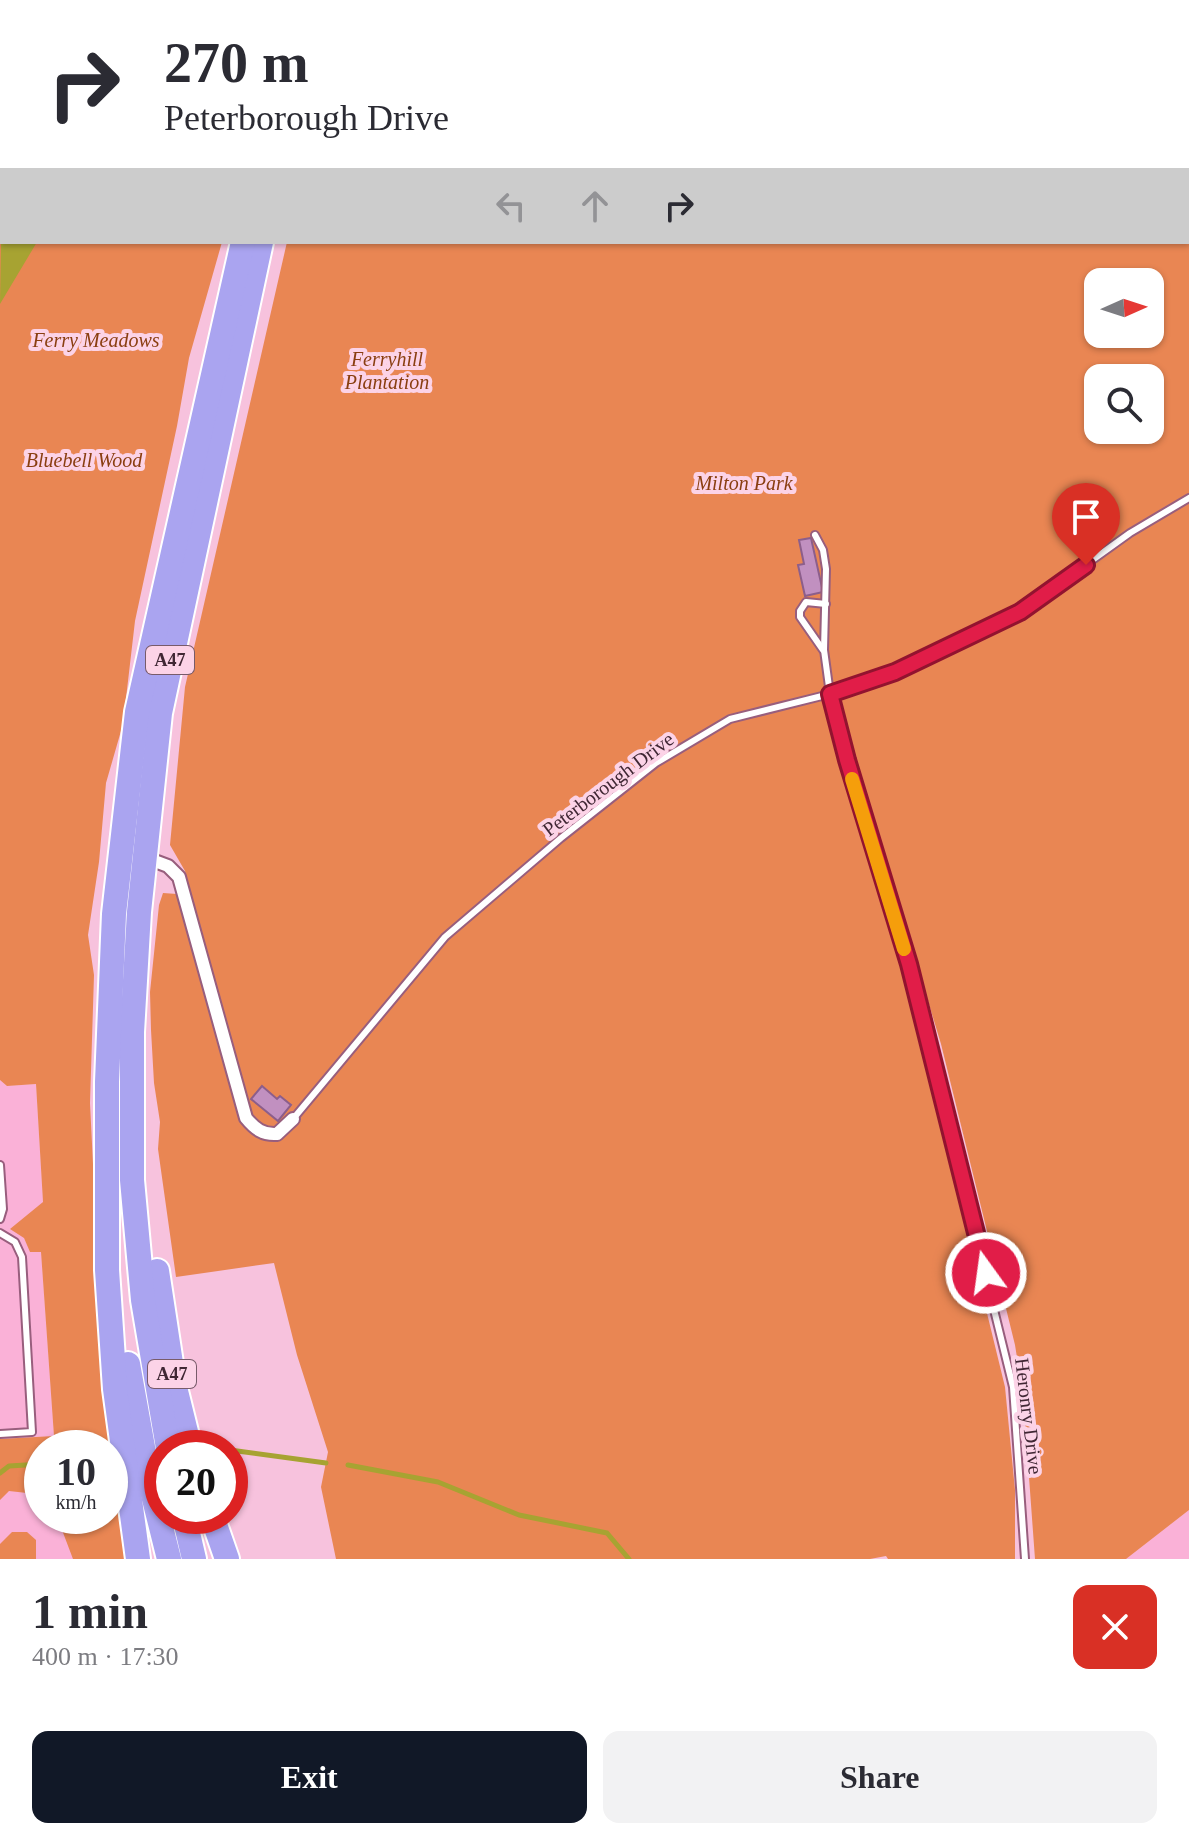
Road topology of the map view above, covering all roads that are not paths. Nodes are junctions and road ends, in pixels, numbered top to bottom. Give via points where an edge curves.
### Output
1 (243, 244) edge
2 (261, 244) edge
3 (1189, 498) edge
4 (815, 535) dead end
5 (826, 604) junction
6 (824, 650) junction
7 (830, 694) junction
8 (144, 857) junction
9 (119, 1084) junction
10 (293, 1119) joint
11 (0, 1165) edge
12 (0, 1219) edge
13 (0, 1233) edge
14 (165, 1430) edge
15 (186, 1430) edge
16 (0, 1434) edge
17 (188, 1534) edge
18 (218, 1534) edge
19 (138, 1559) edge
20 (169, 1559) edge
21 (194, 1559) edge
22 (227, 1559) edge
23 (1025, 1559) edge

1 - 9 highway, A47 via 137,712 114,914
2 - 8 highway, A47 via 173,643
3 - 7 lane, Peterborough Drive via 1020,612 895,672
4 - 5 lane, Heronry Drive via 823,550
5 - 6 lane, Heronry Drive
5 - 6 lane via 806,602 800,611
6 - 7 lane, Heronry Drive
7 - 10 lane, Peterborough Drive via 730,719 656,763 561,838 445,937
7 - 23 lane, Heronry Drive via 909,964 1013,1387
8 - 9 highway, A47
8 - 10 street via 168,866 179,877 246,1118 267,1135 277,1134
9 - 14 highway, A47 via 143,1300
9 - 15 highway, A47 via 144,1165 169,1355
9 - 19 highway, A47 via 107,1270 115,1389
9 - 20 highway, A47 via 117,1269 131,1386
11 - 12 lane
13 - 16 lane via 15,1242 22,1257 32,1432
17 - 21 highway
18 - 22 highway

